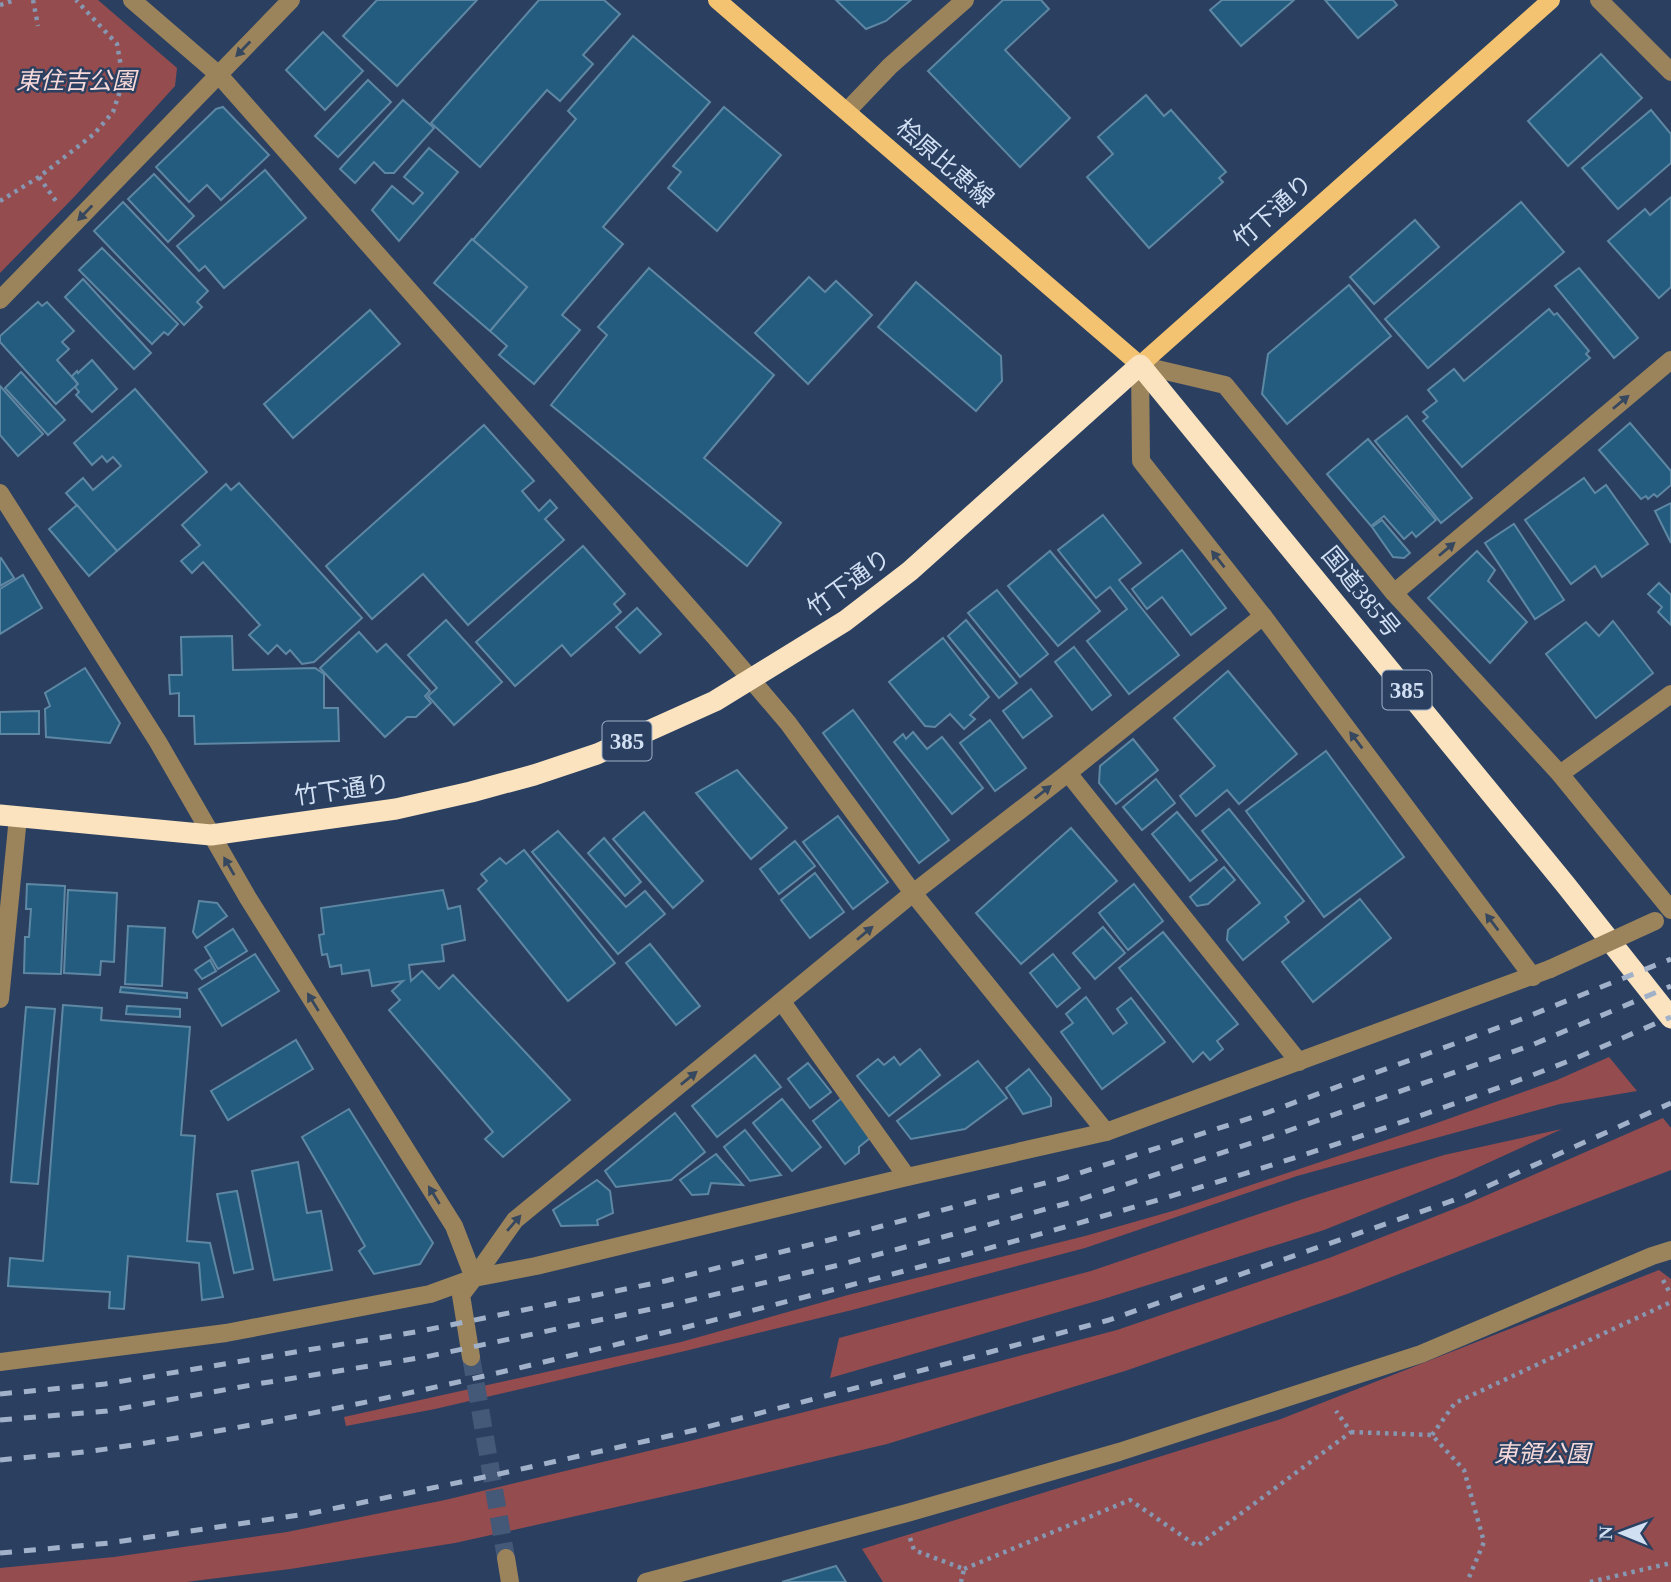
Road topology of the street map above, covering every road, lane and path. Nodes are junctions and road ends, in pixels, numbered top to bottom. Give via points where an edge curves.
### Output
1 (15, 0) edge
2 (33, 0) edge
3 (76, 0) edge
4 (132, 0) edge
5 (290, 0) edge
6 (717, 0) edge
7 (965, 0) edge
8 (1551, 0) edge
9 (1599, 0) edge
10 (0, 5) edge
11 (38, 26) dead end
12 (1671, 72) edge
13 (219, 75) junction
14 (847, 111) junction
15 (39, 177) junction
16 (0, 201) edge
17 (61, 209) dead end
18 (0, 300) edge
19 (1671, 360) edge
20 (1140, 365) junction
21 (0, 493) edge
22 (1394, 593) junction
23 (1263, 616) junction
24 (750, 679) junction
25 (1671, 694) edge
26 (1068, 773) junction
27 (1560, 774) junction
28 (9, 816) edge
29 (211, 835) junction
30 (913, 893) junction
31 (1666, 915) edge
32 (1533, 977) junction
33 (0, 999) edge
34 (782, 1002) junction
35 (1671, 1018) edge
36 (1298, 1062) junction
37 (1106, 1132) junction
38 (907, 1177) junction
39 (1671, 1250) edge
40 (474, 1278) junction
41 (1671, 1302) edge
42 (471, 1357) tunnel mouth
43 (0, 1362) edge
44 (1321, 1387) junction
45 (1351, 1432) junction
46 (1432, 1436) junction
47 (906, 1513) junction
48 (506, 1558) tunnel mouth
49 (1671, 1563) edge
50 (964, 1569) junction
51 (675, 1579) edge
52 (510, 1582) edge
53 (646, 1582) edge
54 (961, 1582) edge
55 (1467, 1582) edge
56 (1590, 1582) edge

1 - 10 path
2 - 11 path
3 - 15 path via 117,44 121,88 113,112 94,134
4 - 13 street
5 -> 13 street
6 - 14 main road, 桧原比恵線
7 - 14 street
8 - 20 main road, 竹下通り
9 - 12 street
13 -> 18 street
13 - 24 street
14 - 20 main road, 桧原比恵線
15 - 16 path
15 - 17 path
22 -> 19 street
20 - 22 street via 1225,386
23 -> 20 street via 1141,461
20 - 24 highway, 竹下通り / 385 via 910,571 845,621
20 - 35 highway, 国道385号 / 385
21 - 29 street via 158,742
22 - 27 street
23 - 26 street
32 -> 23 street
24 - 29 highway, 竹下通り / 385 via 670,722 534,775 396,809
24 - 30 street
25 - 27 street
30 -> 26 street
26 - 36 street
27 - 31 street
28 - 29 highway, 竹下通り / 385
28 - 33 street
40 -> 29 street via 454,1226
34 -> 30 street
30 - 37 street
31 - 32 street, bridge
32 - 36 street
34 - 38 street
40 -> 34 street via 515,1220
36 - 37 street
37 - 38 street
38 - 40 street
39 - 44 street via 1422,1354
40 - 42 street via 461,1295
40 - 43 street via 430,1294 226,1333
41 - 46 path via 1455,1403
44 - 45 path
44 - 47 street via 1119,1452
45 - 46 path
45 - 50 path via 1197,1546 1130,1500
46 - 55 path via 1464,1470 1484,1542
47 - 50 path via 914,1550
47 - 51 street
48 - 52 street
49 - 56 path
50 - 54 path
51 - 53 street

